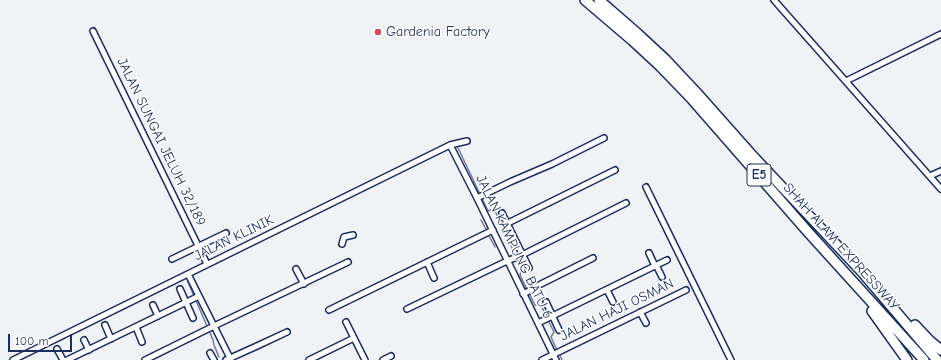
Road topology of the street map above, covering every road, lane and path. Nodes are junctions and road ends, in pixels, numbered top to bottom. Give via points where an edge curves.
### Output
1 (585, 0) edge
2 (599, 0) edge
3 (774, 0) edge
4 (93, 31) dead end
5 (941, 34) edge
6 (846, 81) junction
7 (604, 138) dead end
8 (467, 141) dead end
9 (450, 145) junction
10 (615, 170) dead end
11 (941, 171) edge
12 (930, 176) junction
13 (646, 187) dead end
14 (941, 188) edge
15 (477, 198) junction
16 (626, 203) dead end
17 (502, 213) dead end
18 (508, 223) junction
19 (490, 232) junction
20 (226, 233) dead end
21 (353, 234) dead end
22 (342, 244) dead end
23 (199, 246) junction
24 (649, 254) dead end
25 (522, 255) junction
26 (593, 258) dead end
27 (172, 259) dead end
28 (667, 260) dead end
29 (507, 261) junction
30 (348, 262) dead end
31 (427, 262) junction
32 (207, 264) junction
33 (655, 265) junction
34 (529, 268) dead end
35 (296, 269) dead end
36 (845, 273) junction
37 (188, 274) junction
38 (863, 274) junction
39 (662, 277) dead end
40 (434, 278) dead end
41 (304, 284) junction
42 (180, 289) dead end
43 (607, 290) junction
44 (686, 290) dead end
45 (523, 294) junction
46 (193, 299) junction
47 (546, 302) dead end
48 (613, 302) dead end
49 (152, 305) dead end
50 (407, 309) dead end
51 (329, 310) dead end
52 (640, 312) junction
53 (158, 316) junction
54 (551, 317) junction
55 (194, 318) dead end
56 (346, 322) dead end
57 (538, 323) junction
58 (646, 323) dead end
59 (105, 325) dead end
60 (136, 327) junction
61 (211, 327) junction
62 (559, 330) dead end
63 (286, 332) dead end
64 (354, 338) junction
65 (112, 339) junction
66 (84, 340) dead end
67 (142, 342) dead end
68 (57, 349) dead end
69 (89, 350) junction
70 (941, 350) edge
71 (210, 353) dead end
72 (556, 355) edge
73 (391, 356) dead end
74 (80, 357) edge
75 (229, 359) edge
76 (13, 360) edge
77 (63, 360) edge
78 (67, 360) edge
79 (145, 360) edge
80 (214, 360) edge
81 (309, 360) edge
82 (365, 360) edge
83 (382, 360) edge
84 (542, 360) edge
85 (731, 360) edge
86 (908, 360) edge
87 (924, 360) edge
88 (937, 360) edge

1 - 36 highway, SHAH ALAM EXPRESSWAY / E5 via 633,41 690,97
2 - 38 highway, SHAH ALAM EXPRESSWAY / E5 via 666,60
3 - 6 street
4 - 23 street, JALAN SUNGAI JELUH 32/189
5 - 6 street
6 - 12 street
7 - 15 street
8 - 9 street, JALAN KLINIK
9 - 15 street, JALAN KAMPUNG BATU 6
9 - 32 street, JALAN KLINIK
10 - 18 street
11 - 12 street
12 - 14 street
13 - 85 street
15 - 19 street, JALAN KAMPUNG BATU 6
16 - 25 street
17 - 18 street
18 - 25 street
19 - 29 street, JALAN KAMPUNG BATU 6
19 - 31 street
20 - 23 street
21 - 22 street via 344,238
23 - 27 street
23 - 32 street, JALAN SUNGAI JELUH 32/189
24 - 33 street
25 - 29 street
25 - 34 street
26 - 45 street
28 - 33 street
29 - 45 street, JALAN KAMPUNG BATU 6
29 - 50 street
30 - 41 street
31 - 40 street
31 - 51 street
32 - 37 street, JALAN KLINIK
33 - 39 street
33 - 43 street
35 - 41 street
36 - 86 highway
36 - 87 highway, SHAH ALAM EXPRESSWAY / E5
37 - 46 street
37 - 76 street, JALAN KLINIK
38 - 70 highway
38 - 88 highway, SHAH ALAM EXPRESSWAY / E5
41 - 61 street
42 - 46 street
43 - 48 street
43 - 54 street
44 - 52 street, JALAN HAJI OSMAN
45 - 57 street, JALAN KAMPUNG BATU 6
46 - 53 street
46 - 55 street
46 - 61 street
47 - 54 street
49 - 53 street
52 - 58 street
52 - 72 street, JALAN HAJI OSMAN
53 - 60 street
54 - 57 street
54 - 62 street
56 - 64 street
57 - 72 street, JALAN KAMPUNG BATU 6
59 - 65 street
60 - 65 street
60 - 67 street
61 - 75 street
61 - 79 street
63 - 75 street
64 - 81 street
64 - 82 street
65 - 69 street
66 - 69 street
68 - 77 street
69 - 74 street
71 - 80 street
72 - 84 street, JALAN HAJI OSMAN
73 - 83 street
74 - 78 street

